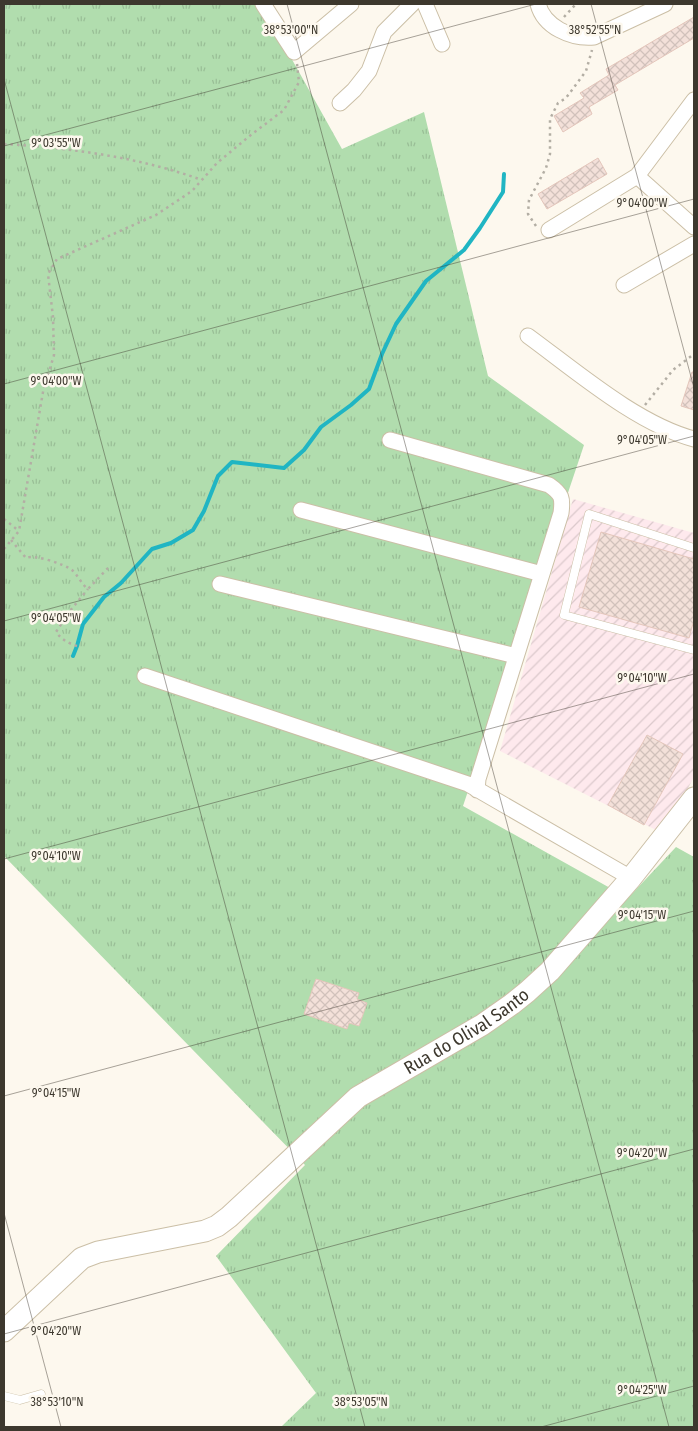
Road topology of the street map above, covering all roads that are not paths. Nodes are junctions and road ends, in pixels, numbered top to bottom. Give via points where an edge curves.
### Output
1 (263, 4) edge
2 (351, 4) edge
3 (412, 4) edge
4 (425, 4) edge
5 (538, 4) edge
6 (665, 4) edge
7 (442, 44) dead end
8 (694, 100) edge
9 (340, 103) dead end
10 (637, 176) junction
11 (694, 227) edge
12 (549, 230) road end
13 (694, 244) edge
14 (624, 285) dead end
15 (528, 336) dead end
16 (694, 439) edge
17 (390, 440) dead end
18 (301, 510) dead end
19 (694, 548) edge
20 (542, 574) junction
21 (220, 584) dead end
22 (694, 650) edge
23 (516, 656) junction
24 (144, 676) dead end
25 (477, 790) junction
26 (692, 806) edge
27 (631, 878) junction
28 (4, 1331) edge
29 (41, 1394) dead end
30 (4, 1396) edge

1 - 2 street via 294,52
3 - 9 street via 384,32 369,71
4 - 7 street
5 - 6 street via 544,18 555,26 575,36 594,37
8 - 10 street
10 - 11 street
10 - 12 street
13 - 14 street
15 - 16 street via 638,414
17 - 20 street via 549,485 558,491 563,501
18 - 20 street
19 - 22 lane via 589,514 564,615
20 - 23 street
21 - 23 street
23 - 25 street
24 - 25 street via 468,784
25 - 27 street
26 - 27 street, Rua do Olival Santo
27 - 28 street, Rua do Olival Santo via 550,971 512,1004 482,1026 358,1097 217,1226 82,1258
29 - 30 lane via 20,1400

